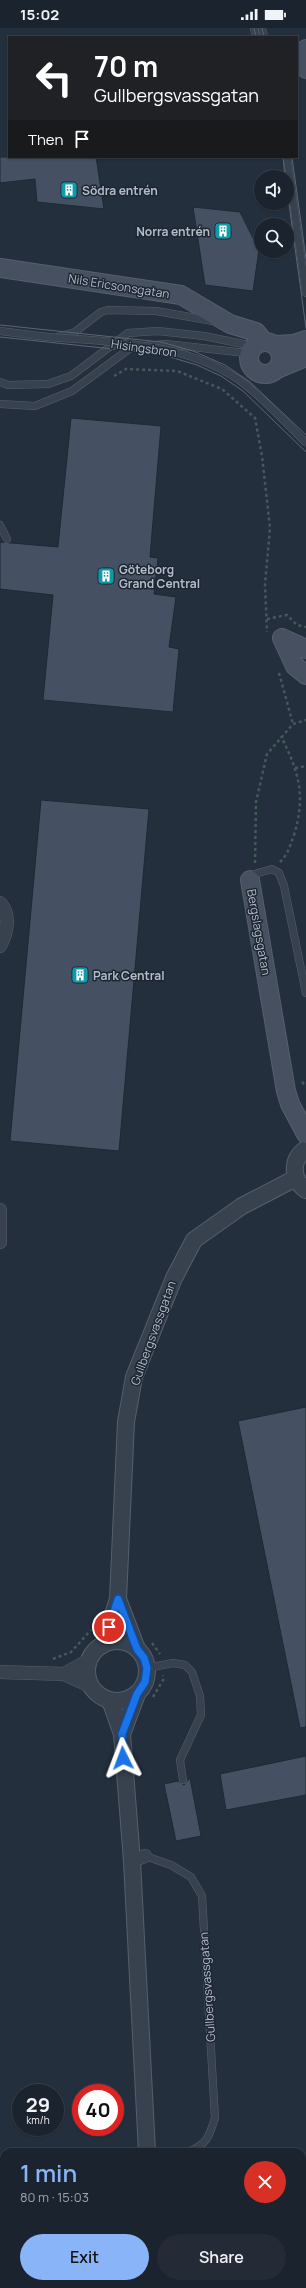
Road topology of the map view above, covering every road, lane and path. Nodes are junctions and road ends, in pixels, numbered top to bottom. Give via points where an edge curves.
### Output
1 (306, 50) edge
2 (306, 69) edge
3 (287, 158) edge
4 (0, 268) edge
5 (306, 293) edge
6 (230, 324) junction
7 (0, 331) edge
8 (39, 336) junction
9 (306, 340) edge
10 (260, 349) junction
11 (306, 357) edge
12 (277, 369) junction
13 (113, 377) dead end
14 (0, 382) edge
15 (0, 404) edge
16 (306, 443) edge
17 (0, 525) edge
18 (7, 539) dead end
19 (306, 627) edge
20 (306, 648) edge
21 (306, 676) edge
22 (306, 720) edge
23 (293, 724) dead end
24 (281, 736) dead end
25 (306, 766) edge
26 (295, 768) junction
27 (272, 869) junction
28 (250, 880) joint
29 (0, 903) edge
30 (0, 946) edge
31 (306, 993) edge
32 (306, 1134) edge
33 (306, 1149) edge
34 (296, 1178) junction
35 (306, 1190) edge
36 (0, 1210) edge
37 (0, 1242) edge
38 (118, 1599) junction
39 (109, 1627) junction
40 (104, 1645) junction
41 (143, 1645) junction
42 (50, 1659) dead end
43 (91, 1659) junction
44 (155, 1667) junction
45 (0, 1672) edge
46 (64, 1674) junction
47 (92, 1686) junction
48 (144, 1696) junction
49 (110, 1700) junction
50 (122, 1734) junction
51 (183, 1780) dead end
52 (139, 1858) junction
53 (147, 2148) edge
54 (198, 2148) edge

1 - 2 main road
3 - 5 lane
4 - 6 main road, Nils Ericsonsgatan via 181,295
6 - 8 lane via 156,311 108,310 101,312 75,332 57,338
6 - 10 main road, Nils Ericsonsgatan via 256,332
7 - 8 lane, Hisingsbron
8 - 16 lane, Hisingsbron, bridge via 160,348 196,359 246,386
9 - 10 main road
10 - 12 main road via 280,354
10 - 12 main road via 250,365 257,373 268,374
10 - 14 lane via 204,336 158,331 128,333 71,376 48,384 8,385
10 - 15 lane via 246,353 166,344 132,348 72,391 35,406
11 - 12 main road
13 - 19 path via 126,369 177,371 222,389 255,418 270,528 265,584 267,618 287,615 297,625
17 - 18 lane
20 - 21 main road via 282,638 295,666
22 - 23 path
24 - 26 path
25 - 26 path
26 - 27 path via 301,790 301,811 287,856
27 - 28 lane, Bergslagsgatan via 255,874
27 - 31 lane via 279,873 284,886
28 - 32 main road, Bergslagsgatan via 286,1091
29 - 30 street via 8,918 6,936
33 - 34 street via 295,1163
34 - 35 street
34 - 38 street, Gullbergsvassgatan via 242,1206 194,1240 174,1278 134,1377 126,1422
36 - 37 street
38 - 39 street, Gullbergsvassgatan
38 - 41 street, Gullbergsvassgatan
39 - 40 street, Gullbergsvassgatan
39 - 42 path via 94,1626 71,1652
40 - 41 street via 121,1642
40 - 43 street, Gullbergsvassgatan
41 - 44 street, Gullbergsvassgatan via 144,1658
41 - 44 path via 160,1651
43 - 46 street
43 - 47 street via 88,1672
44 - 48 street via 145,1682
44 - 48 path via 163,1680
44 - 51 lane via 173,1663 185,1665 192,1672 200,1696 201,1715 180,1760
45 - 46 street
46 - 47 street
47 - 49 street via 101,1696
48 - 49 street
48 - 50 street
49 - 50 street
50 - 52 street
52 - 53 street
52 - 54 lane, Gullbergsvassgatan via 171,1865 191,1877 202,1896 215,2118 209,2136

